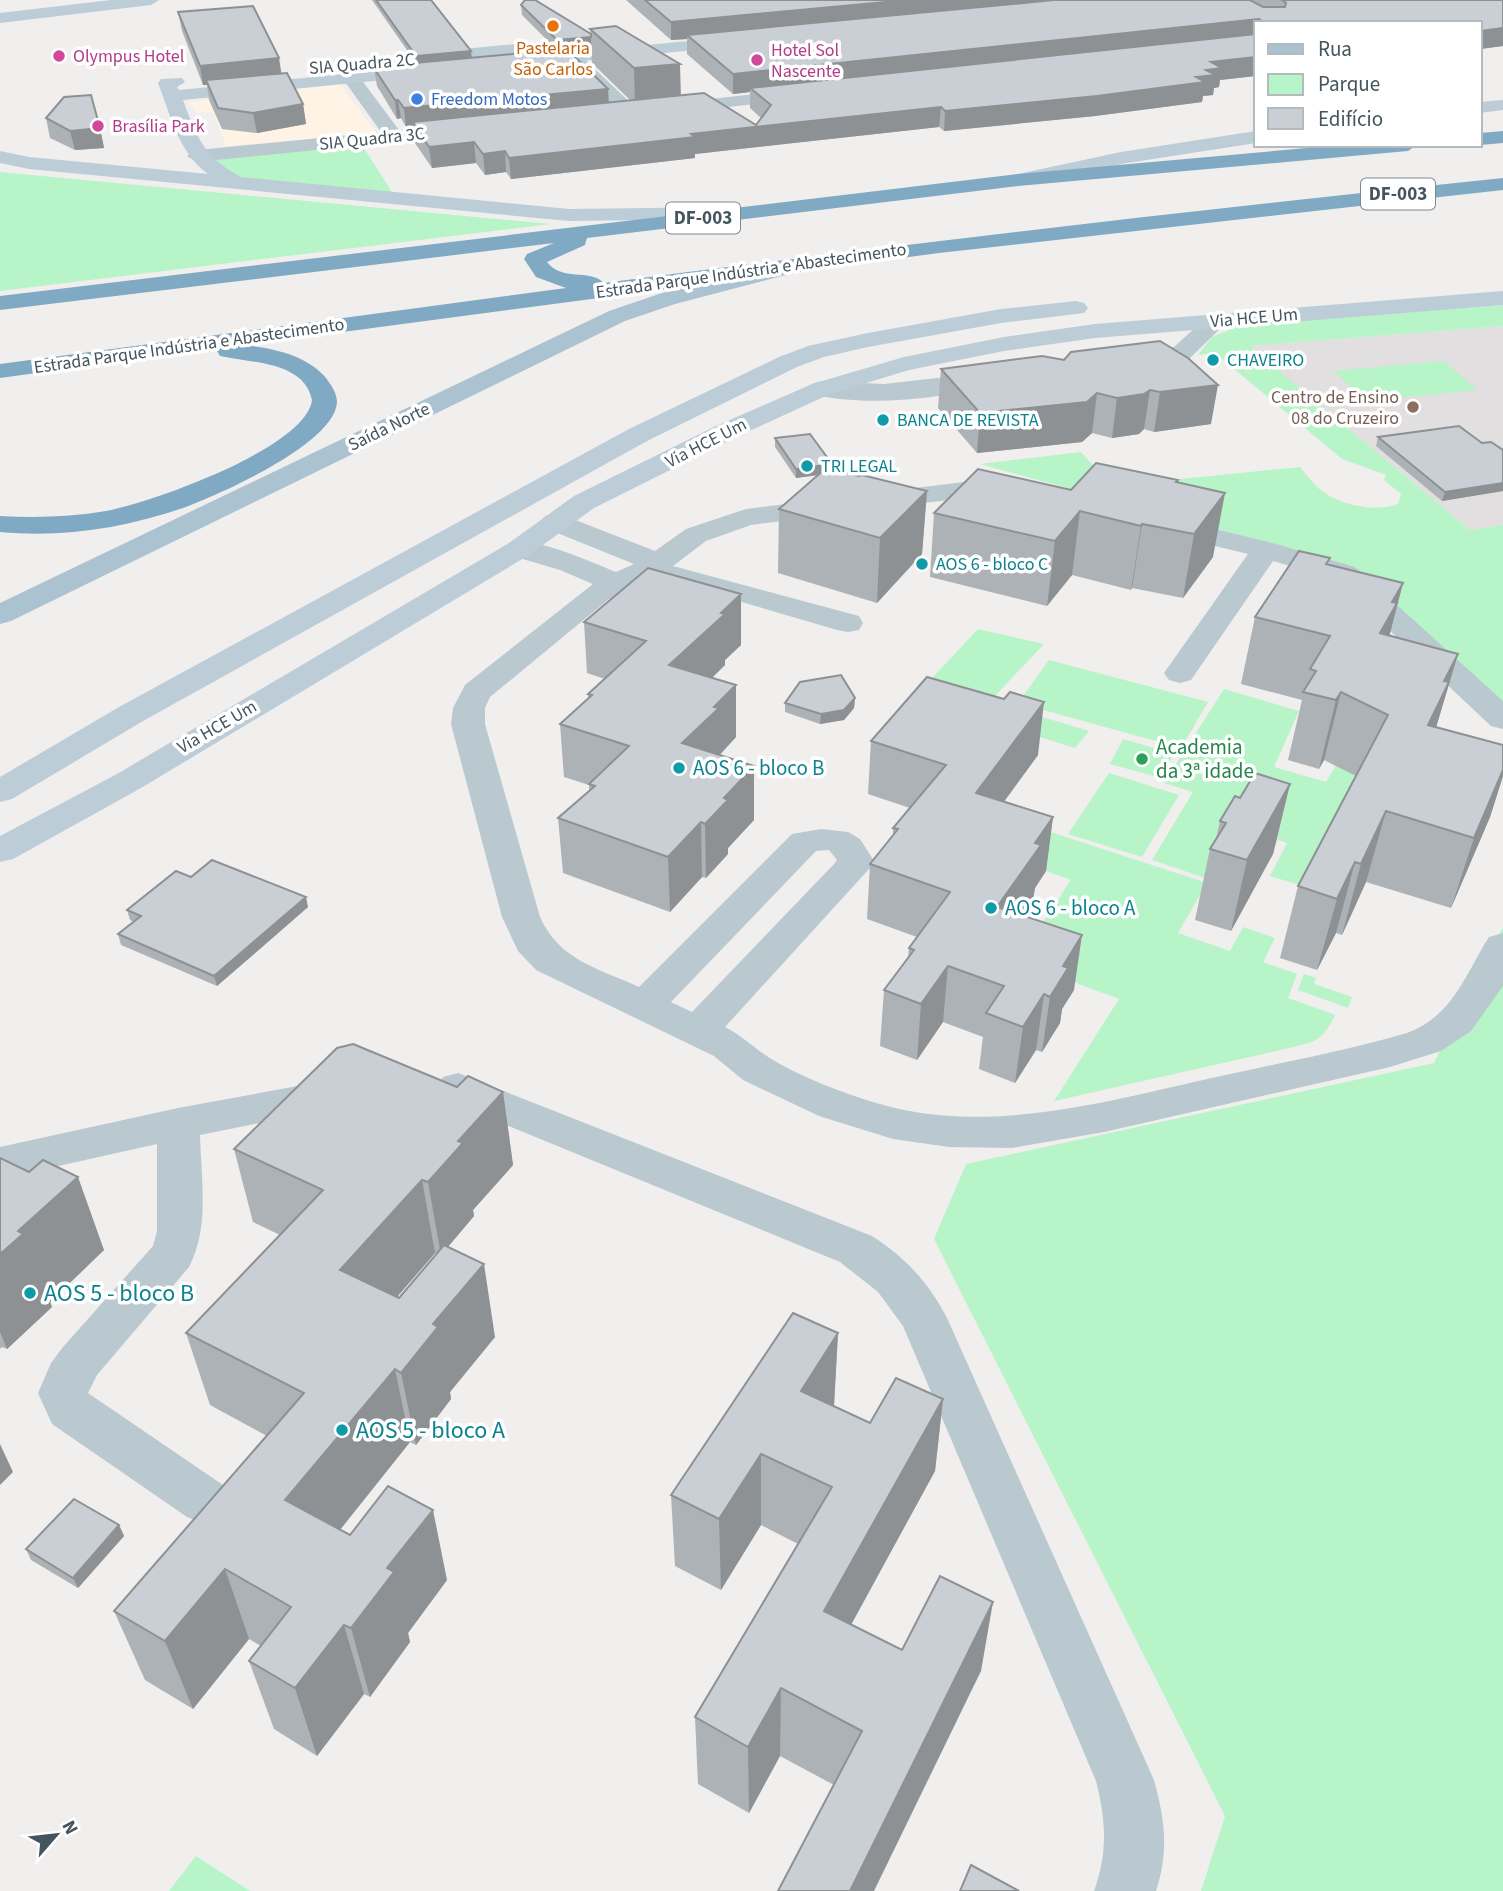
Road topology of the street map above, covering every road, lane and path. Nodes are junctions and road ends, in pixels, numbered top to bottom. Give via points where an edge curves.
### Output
1 (151, 0) edge
2 (0, 18) edge
3 (572, 57) junction
4 (416, 66) junction
5 (352, 79) junction
6 (170, 90) junction
7 (825, 92) edge
8 (1503, 105) edge
9 (1482, 108) edge
10 (630, 113) junction
11 (602, 116) edge
12 (1482, 126) edge
13 (491, 127) edge
14 (1503, 127) edge
15 (394, 137) junction
16 (1503, 137) edge
17 (1254, 139) edge
18 (1482, 139) edge
19 (1386, 147) edge
20 (195, 153) junction
21 (0, 157) edge
22 (131, 173) junction
23 (1017, 180) junction
24 (238, 184) junction
25 (1503, 184) edge
26 (749, 213) junction
27 (605, 230) junction
28 (789, 267) junction
29 (1503, 277) edge
30 (629, 288) junction
31 (1503, 298) edge
32 (1185, 300) dead end
33 (0, 303) edge
34 (1103, 305) dead end
35 (1216, 321) junction
36 (171, 348) junction
37 (1111, 363) edge
38 (0, 371) edge
39 (1015, 376) edge
40 (821, 389) junction
41 (672, 417) junction
42 (723, 433) junction
43 (638, 435) junction
44 (659, 467) junction
45 (1036, 495) edge
46 (1141, 520) edge
47 (555, 522) junction
48 (0, 524) edge
49 (519, 549) junction
50 (1266, 550) junction
51 (637, 574) junction
52 (0, 615) edge
53 (848, 624) dead end
54 (1180, 673) dead end
55 (131, 715) junction
56 (1503, 719) edge
57 (148, 768) junction
58 (42, 770) junction
59 (0, 792) edge
60 (0, 845) edge
61 (0, 851) edge
62 (1503, 946) edge
63 (644, 1004) junction
64 (698, 1031) junction
65 (415, 1081) edge
66 (369, 1088) edge
67 (178, 1124) junction
68 (0, 1163) edge
69 (205, 1501) dead end
70 (1125, 1891) edge

1 - 2 main road
3 - 4 main road
3 - 4 main road, SIA Quadra 2C via 750,33 597,41
3 - 10 street
4 - 5 main road
4 - 6 main road, SIA Quadra 2C
5 - 6 main road
5 - 15 street
6 - 20 main road
7 - 10 street
8 - 9 main road
10 - 11 street
12 - 14 highway
13 - 15 street, SIA Quadra 3C
15 - 20 street, SIA Quadra 3C
16 - 18 highway
17 - 23 main road via 1121,158
19 - 23 highway, DF-003
20 - 22 main road
20 - 24 main road via 216,174
21 - 22 main road
22 - 24 main road
23 - 26 highway, DF-003
24 - 26 main road via 569,215
25 - 28 highway, Estrada Parque Indústria e Abastecimento / DF-003 via 1238,210
26 - 27 highway, DF-003
27 - 30 highway via 555,248 536,259 537,266 547,275 568,281
27 - 33 highway, DF-003
28 - 30 highway, Estrada Parque Indústria e Abastecimento / DF-003
28 - 52 main road, Saída Norte via 617,316
29 - 32 main road
30 - 36 highway, Estrada Parque Indústria e Abastecimento / DF-003
31 - 35 main road, Via HCE Um
34 - 41 main road via 1001,316 817,351
35 - 37 street via 1181,353
35 - 40 main road, Via HCE Um via 1004,344 904,364
36 - 38 highway, Estrada Parque Indústria e Abastecimento / DF-003
36 - 48 highway via 240,351 276,359 308,374 324,394 324,405 310,427 286,445 225,481 174,502 82,524
39 - 40 street via 892,392
40 - 42 main road, Via HCE Um
41 - 42 main road via 694,428
41 - 43 main road
42 - 44 main road, Via HCE Um
43 - 44 main road via 673,446 673,454
43 - 55 main road
44 - 47 main road, Via HCE Um via 584,502
45 - 51 street via 980,488 746,517 696,535
46 - 50 street
47 - 49 main road, Via HCE Um
47 - 51 street
49 - 51 street via 570,564
49 - 57 main road, Via HCE Um
50 - 54 street
50 - 56 street via 1331,567 1354,578
51 - 53 street via 691,578
51 - 63 street via 598,593 485,683 469,708 468,724 520,917 532,942 550,961
55 - 57 main road via 116,733 112,747 128,763
55 - 58 main road
57 - 61 main road, Via HCE Um
58 - 59 main road
58 - 60 main road via 70,775 76,784 71,796
62 - 64 street via 1481,992 1458,1022 1431,1040 1117,1114 1012,1132 904,1125 834,1105 758,1070 728,1046
63 - 64 street
63 - 64 street via 805,842 825,838 851,848 856,861 848,871
65 - 70 street via 442,1082 463,1090 843,1244 886,1268 923,1318 1125,1780 1138,1827
66 - 67 street
67 - 68 street
67 - 69 street via 180,1231 173,1254 80,1361 63,1392 70,1409

